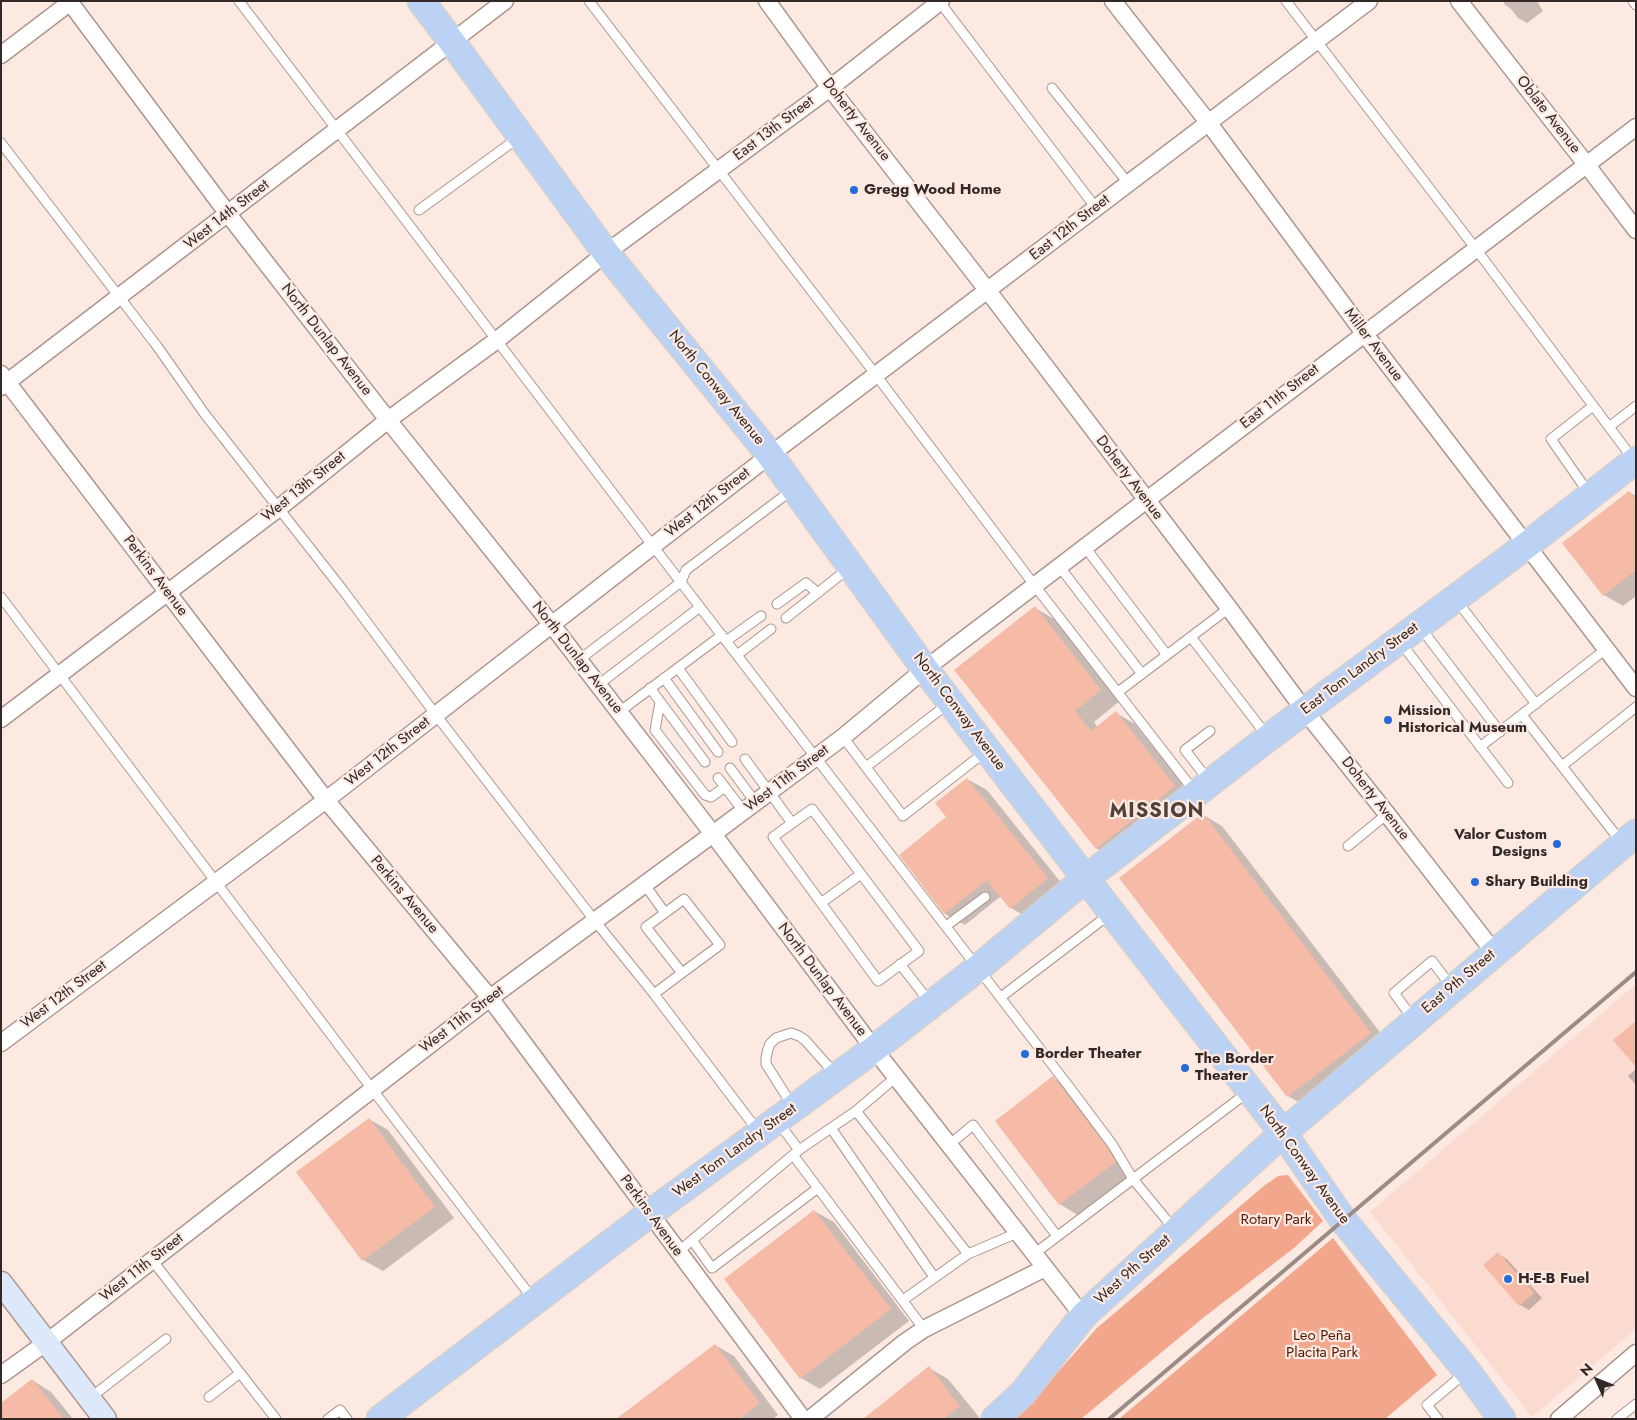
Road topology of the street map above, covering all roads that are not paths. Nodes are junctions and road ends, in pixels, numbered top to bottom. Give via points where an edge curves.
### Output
1 (239, 1) edge
2 (420, 1) edge
3 (505, 1) edge
4 (589, 1) edge
5 (767, 1) edge
6 (1113, 1) edge
7 (1286, 1) edge
8 (1369, 1) edge
9 (1459, 1) edge
10 (1633, 1) edge
11 (70, 2) edge
12 (940, 2) edge
13 (1636, 5) edge
14 (1316, 41) junction
15 (452, 42) junction
16 (1, 55) edge
17 (830, 88) junction
18 (1052, 88) dead end
19 (1208, 122) junction
20 (1636, 126) edge
21 (337, 130) junction
22 (521, 136) junction
23 (1, 143) edge
24 (1586, 164) junction
25 (719, 170) junction
26 (1128, 184) junction
27 (1096, 208) junction
28 (419, 210) dead end
29 (228, 214) junction
30 (1636, 230) edge
31 (1476, 249) junction
32 (606, 253) junction
33 (988, 291) junction
34 (119, 297) junction
35 (1364, 333) junction
36 (497, 340) junction
37 (876, 375) junction
38 (3, 381) edge
39 (1593, 406) junction
40 (1636, 406) edge
41 (388, 420) junction
42 (1609, 427) junction
43 (770, 455) junction
44 (1635, 461) edge
45 (794, 488) junction
46 (1590, 495) junction
47 (1146, 500) junction
48 (278, 508) junction
49 (1526, 545) junction
50 (653, 546) junction
51 (1085, 547) junction
52 (851, 566) junction
53 (1059, 566) junction
54 (681, 582) junction
55 (1035, 586) junction
56 (168, 592) junction
57 (818, 593) junction
58 (1, 597) edge
59 (1455, 599) junction
60 (777, 604) dead end
61 (700, 607) junction
62 (1229, 608) junction
63 (762, 616) dead end
64 (786, 618) dead end
65 (552, 625) junction
66 (771, 630) dead end
67 (1409, 633) junction
68 (1191, 637) junction
69 (724, 638) junction
70 (1606, 649) junction
71 (737, 655) junction
72 (1167, 655) junction
73 (579, 660) junction
74 (678, 668) junction
75 (925, 669) junction
76 (60, 674) junction
77 (1142, 674) junction
78 (664, 678) junction
79 (598, 685) junction
80 (650, 688) junction
81 (1636, 688) edge
82 (1118, 692) junction
83 (660, 702) junction
84 (951, 702) junction
85 (1536, 704) junction
86 (1636, 707) edge
87 (1305, 711) junction
88 (618, 712) junction
89 (436, 715) junction
90 (1522, 715) junction
91 (1, 719) edge
92 (1210, 731) dead end
93 (1500, 732) junction
94 (843, 737) junction
95 (1268, 738) junction
96 (732, 742) dead end
97 (1480, 747) junction
98 (987, 750) junction
99 (718, 752) dead end
100 (816, 757) junction
101 (745, 759) dead end
102 (705, 762) dead end
103 (1562, 766) junction
104 (866, 767) junction
105 (730, 768) dead end
106 (718, 778) dead end
107 (1508, 783) dead end
108 (725, 787) junction
109 (1203, 789) junction
110 (770, 792) junction
111 (326, 800) junction
112 (750, 807) junction
113 (1387, 814) junction
114 (792, 823) junction
115 (713, 834) junction
116 (1629, 839) edge
117 (1348, 846) dead end
118 (861, 874) junction
119 (1085, 879) junction
120 (215, 882) junction
121 (645, 885) junction
122 (985, 897) dead end
123 (821, 903) junction
124 (665, 913) junction
125 (1112, 913) junction
126 (595, 921) junction
127 (946, 926) junction
128 (1494, 952) junction
129 (900, 964) junction
130 (978, 968) junction
131 (682, 973) junction
132 (1452, 988) junction
133 (654, 994) junction
134 (1001, 997) junction
135 (490, 998) junction
136 (931, 1004) junction
137 (1414, 1020) junction
138 (1, 1043) edge
139 (874, 1049) junction
140 (837, 1076) junction
141 (896, 1077) junction
142 (372, 1090) junction
143 (1250, 1091) junction
144 (856, 1110) junction
145 (776, 1120) junction
146 (831, 1128) junction
147 (1283, 1133) junction
148 (949, 1145) junction
149 (796, 1152) junction
150 (1133, 1179) junction
151 (818, 1188) junction
152 (649, 1214) junction
153 (1175, 1232) junction
154 (1017, 1233) junction
155 (1057, 1236) junction
156 (692, 1240) junction
157 (678, 1252) junction
158 (968, 1254) junction
159 (1034, 1254) junction
160 (152, 1260) junction
161 (1045, 1268) junction
162 (934, 1277) junction
163 (1, 1283) edge
164 (903, 1300) junction
165 (535, 1301) junction
166 (1083, 1316) junction
167 (924, 1329) junction
168 (166, 1339) dead end
169 (47, 1342) junction
170 (1636, 1353) edge
171 (1468, 1371) junction
172 (240, 1373) junction
173 (1, 1375) edge
174 (209, 1397) dead end
175 (89, 1398) junction
176 (1636, 1404) edge
177 (105, 1419) edge
178 (276, 1419) edge
179 (328, 1419) edge
180 (347, 1419) edge
181 (380, 1419) edge
182 (803, 1419) edge
183 (810, 1419) edge
184 (995, 1419) edge
185 (1438, 1419) edge
186 (1502, 1419) edge
187 (1559, 1419) edge
188 (1617, 1419) edge

1 - 21 lane
2 - 15 main road, North Conway Avenue
3 - 15 street, West 14th Street
4 - 25 lane
5 - 17 street, Doherty Avenue
6 - 19 street, Miller Avenue
7 - 14 lane
8 - 14 street, East 12th Street
9 - 24 street, Oblate Avenue
10 - 13 lane
11 - 16 street
11 - 29 street, North Dunlap Avenue
12 - 17 street, East 13th Street
12 - 27 lane
14 - 19 street, East 12th Street
14 - 31 lane
15 - 21 street, West 14th Street
15 - 22 main road, North Conway Avenue
17 - 25 street, East 13th Street
17 - 33 street, Doherty Avenue
18 - 26 lane
19 - 26 street, East 12th Street
19 - 35 street, Miller Avenue
20 - 24 street, East 11th Street
21 - 29 street, West 14th Street
21 - 36 lane
22 - 28 lane
22 - 32 main road, North Conway Avenue
23 - 34 lane
24 - 30 street, Oblate Avenue
24 - 31 street, East 11th Street
25 - 32 street, East 13th Street
25 - 37 lane
26 - 27 street, East 12th Street
27 - 33 street, East 12th Street
29 - 34 street, West 14th Street
29 - 41 street, North Dunlap Avenue
31 - 35 street, East 11th Street
31 - 39 lane
32 - 36 street, West 13th Street
32 - 43 main road, North Conway Avenue
33 - 37 street, East 12th Street
33 - 47 street, Doherty Avenue
34 - 38 street, West 14th Street
34 - 48 lane
35 - 47 street, East 11th Street
35 - 49 street, Miller Avenue
36 - 41 street, West 13th Street
36 - 50 lane
37 - 43 street, East 12th Street
37 - 55 lane
38 - 56 street, Perkins Avenue
39 - 42 lane
39 - 46 lane via 1551,439
40 - 42 lane
41 - 48 street, West 13th Street
41 - 65 street, North Dunlap Avenue
42 - 44 lane
43 - 45 main road, North Conway Avenue
43 - 50 street, West 12th Street
44 - 46 main road, East Tom Landry Street
45 - 52 main road, North Conway Avenue
45 - 54 lane via 686,570
46 - 49 main road, East Tom Landry Street
47 - 51 street, East 11th Street
47 - 62 street, Doherty Avenue
48 - 56 street, West 13th Street
48 - 89 lane
49 - 59 main road, East Tom Landry Street
49 - 70 street, Miller Avenue
50 - 54 lane
50 - 65 street, West 12th Street
51 - 53 street, East 11th Street
51 - 72 lane
52 - 57 lane
52 - 75 main road, North Conway Avenue
53 - 55 street, East 11th Street
53 - 77 lane
54 - 61 lane
54 - 73 lane
55 - 75 street, East 11th Street
55 - 82 lane
56 - 76 street, West 13th Street
56 - 111 street, Perkins Avenue
57 - 60 lane via 806,583
57 - 64 lane
58 - 76 lane
59 - 67 main road, East Tom Landry Street
59 - 85 lane
61 - 69 lane
61 - 79 lane
62 - 68 lane
62 - 87 street, Doherty Avenue
63 - 69 lane
65 - 73 street, North Dunlap Avenue
65 - 89 street, West 12th Street
66 - 71 lane
67 - 87 main road, East Tom Landry Street
67 - 93 lane
67 - 97 lane
68 - 72 lane
68 - 95 lane
69 - 71 lane
69 - 74 lane
70 - 81 street, Miller Avenue
70 - 85 lane
71 - 100 lane
72 - 77 lane
73 - 79 street, North Dunlap Avenue
74 - 78 lane
74 - 96 lane
75 - 84 main road, North Conway Avenue
75 - 94 street, West 11th Street
76 - 91 street, West 13th Street
76 - 120 lane
77 - 82 lane
78 - 80 lane
78 - 99 lane
79 - 88 street, North Dunlap Avenue
80 - 83 lane
80 - 88 lane
82 - 109 lane
83 - 102 lane
83 - 108 lane via 655,730 705,795 711,797
84 - 98 main road, North Conway Avenue
84 - 104 lane
85 - 90 lane
86 - 103 lane
87 - 95 main road, East Tom Landry Street
87 - 113 street, Doherty Avenue
88 - 115 street, North Dunlap Avenue
89 - 111 street, West 12th Street
89 - 126 lane
90 - 93 lane
90 - 103 lane
92 - 109 lane via 1185,750
93 - 97 lane
94 - 100 street, West 11th Street
94 - 104 lane
95 - 109 main road, East Tom Landry Street
97 - 107 lane
98 - 104 lane via 903,816
98 - 119 main road, North Conway Avenue
100 - 110 street, West 11th Street
100 - 127 lane
101 - 110 lane
103 - 116 lane
105 - 112 lane
106 - 108 lane
108 - 112 lane
109 - 119 main road, East Tom Landry Street
110 - 112 street, West 11th Street
110 - 114 lane
111 - 120 street, West 12th Street
111 - 135 street, Perkins Avenue
112 - 115 street, West 11th Street
113 - 117 lane
113 - 128 street, Doherty Avenue
114 - 118 lane via 812,808
114 - 123 lane via 773,837
115 - 121 street, West 11th Street
115 - 139 street, North Dunlap Avenue
116 - 128 main road, East 9th Street
118 - 123 lane
118 - 129 lane via 919,951
119 - 125 main road, North Conway Avenue
119 - 130 main road, West Tom Landry Street
120 - 138 street, West 12th Street
120 - 142 lane
121 - 124 lane
121 - 126 street, West 11th Street
122 - 127 lane
123 - 129 lane via 878,981
124 - 131 lane via 646,927
124 - 131 lane via 684,899 720,945
125 - 134 lane
125 - 143 main road, North Conway Avenue
126 - 133 lane
126 - 135 street, West 11th Street
127 - 130 lane
128 - 132 main road, East 9th Street
129 - 136 lane
130 - 134 lane
130 - 136 main road, West Tom Landry Street
131 - 133 lane
132 - 137 main road, East 9th Street
132 - 137 lane via 1432,961 1394,993
133 - 145 lane
134 - 150 lane via 1112,1144
135 - 142 street, West 11th Street
135 - 152 street, Perkins Avenue
136 - 139 main road, West Tom Landry Street
137 - 147 main road, East 9th Street
139 - 140 main road, West Tom Landry Street
139 - 141 street, North Dunlap Avenue
140 - 145 main road, West Tom Landry Street
140 - 145 lane via 799,1036 791,1033 776,1038 770,1044 766,1058
141 - 144 lane
141 - 148 street, North Dunlap Avenue
142 - 160 street, West 11th Street
142 - 165 lane
143 - 147 main road, North Conway Avenue
143 - 150 lane
144 - 146 lane
144 - 158 lane
145 - 149 lane
145 - 152 main road, West Tom Landry Street
146 - 149 lane
146 - 162 lane
147 - 153 main road, West 9th Street
147 - 171 main road, North Conway Avenue via 1343,1220
148 - 154 street, North Dunlap Avenue
148 - 155 lane via 973,1125
149 - 151 lane
149 - 156 lane
150 - 153 lane
150 - 155 lane
151 - 156 lane via 712,1268
151 - 164 lane
152 - 157 street, Perkins Avenue
152 - 165 main road, West Tom Landry Street
153 - 166 main road, West 9th Street
154 - 158 lane
154 - 159 street, North Dunlap Avenue
155 - 159 lane
156 - 157 lane
157 - 182 street, Perkins Avenue
158 - 162 lane
159 - 161 street, North Dunlap Avenue
160 - 169 street, West 11th Street
160 - 172 lane
161 - 166 street, North Dunlap Avenue
161 - 167 street
162 - 164 lane
163 - 169 street
164 - 167 lane
165 - 181 main road, West Tom Landry Street
166 - 184 main road, West 9th Street via 1023,1393
167 - 183 street
168 - 175 lane
169 - 173 street, West 11th Street
169 - 175 street
170 - 187 street
171 - 185 lane via 1427,1405
171 - 186 main road, North Conway Avenue
172 - 174 lane
172 - 178 lane
175 - 177 street
176 - 188 lane
179 - 180 lane via 340,1410

